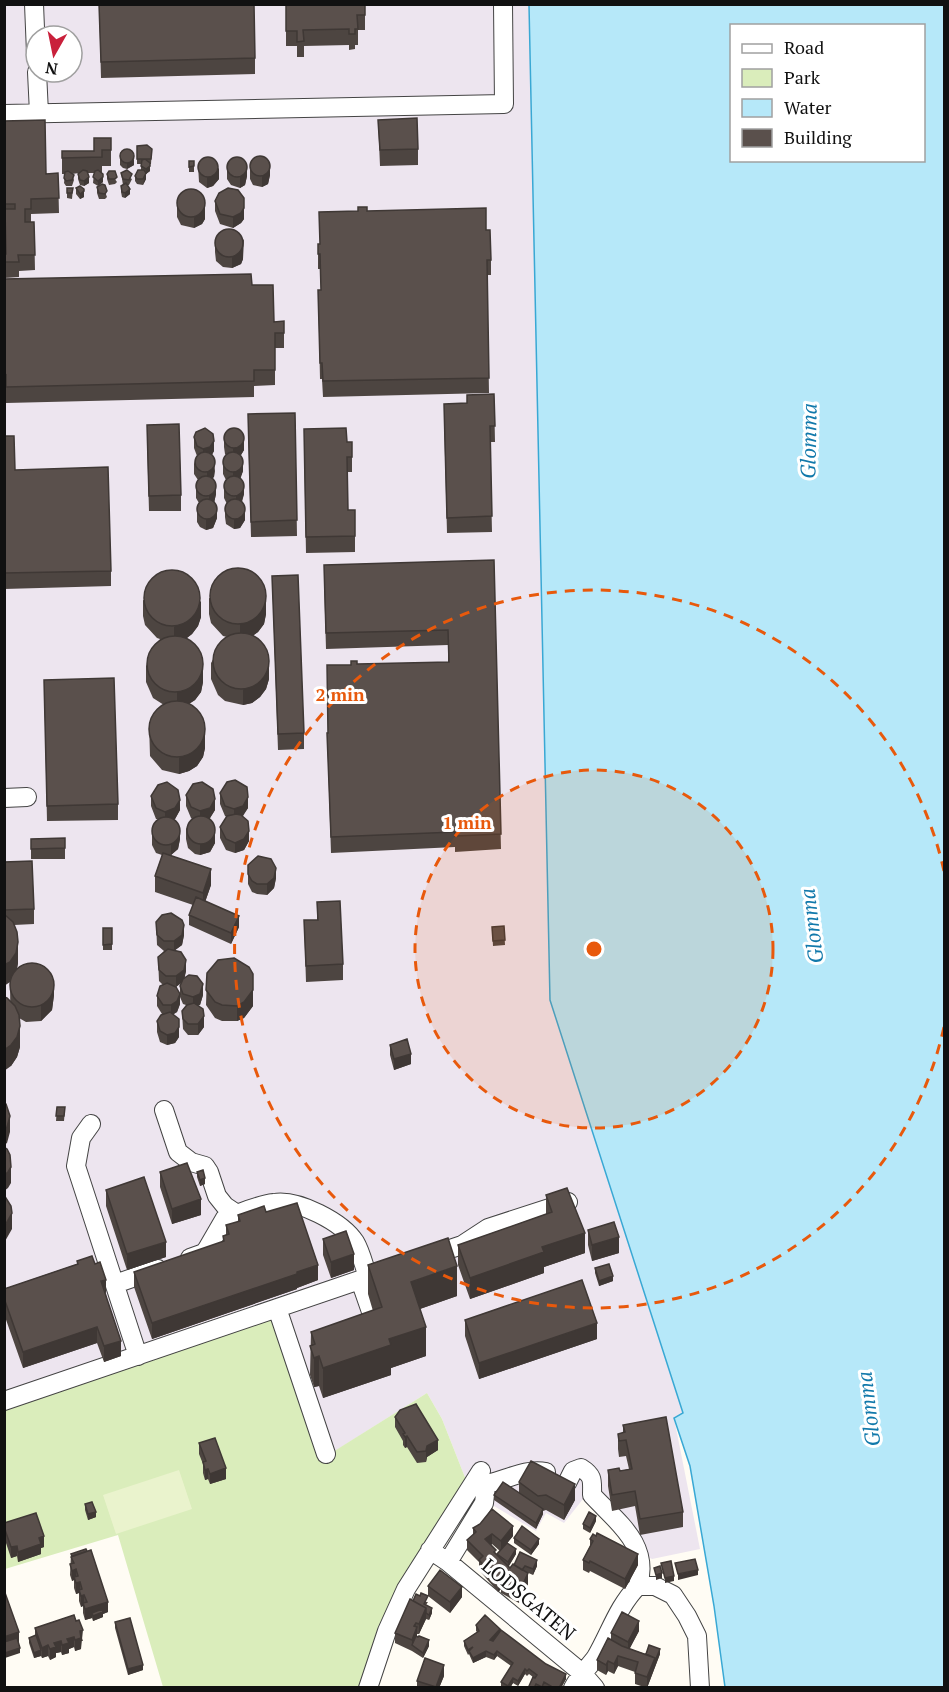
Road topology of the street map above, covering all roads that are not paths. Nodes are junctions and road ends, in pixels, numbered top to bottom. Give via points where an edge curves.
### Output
1 (34, 4) edge
2 (503, 4) edge
3 (35, 24) edge
4 (38, 84) edge
5 (39, 113) junction
6 (4, 114) edge
7 (27, 797) dead end
8 (4, 798) edge
9 (164, 1110) dead end
10 (91, 1124) dead end
11 (569, 1202) edge
12 (237, 1214) junction
13 (364, 1279) junction
14 (115, 1284) junction
15 (277, 1308) junction
16 (356, 1336) edge
17 (314, 1350) edge
18 (138, 1356) junction
19 (294, 1357) junction
20 (4, 1401) edge
21 (326, 1454) dead end
22 (480, 1481) junction
23 (567, 1483) junction
24 (592, 1495) junction
25 (430, 1550) junction
26 (448, 1562) junction
27 (638, 1586) junction
28 (577, 1680) edge
29 (697, 1684) edge
30 (368, 1688) edge
31 (595, 1688) edge

1 - 3 street
2 - 5 street via 504,104
4 - 5 street
5 - 6 street
7 - 8 street
9 - 12 street via 178,1152 205,1166 217,1196
10 - 14 street via 81,1138 76,1166
11 - 13 street via 488,1228 462,1245
12 - 13 street via 285,1202 312,1210 355,1242
12 - 14 street via 225,1218 204,1253
13 - 15 street
13 - 16 street via 376,1329
14 - 18 street
15 - 18 street
15 - 19 street
17 - 19 street
18 - 20 street
19 - 21 street
22 - 23 street via 532,1471
22 - 25 street
22 - 26 street via 484,1503
23 - 24 street
23 - 24 street via 573,1471 581,1468 589,1473
24 - 27 street via 638,1549
25 - 26 street, LODSGATEN
25 - 30 street via 387,1631
26 - 28 street, LODSGATEN
27 - 28 street via 626,1599 595,1659
27 - 29 street via 655,1586 673,1595 683,1609 697,1636
28 - 31 street, LODSGATEN

